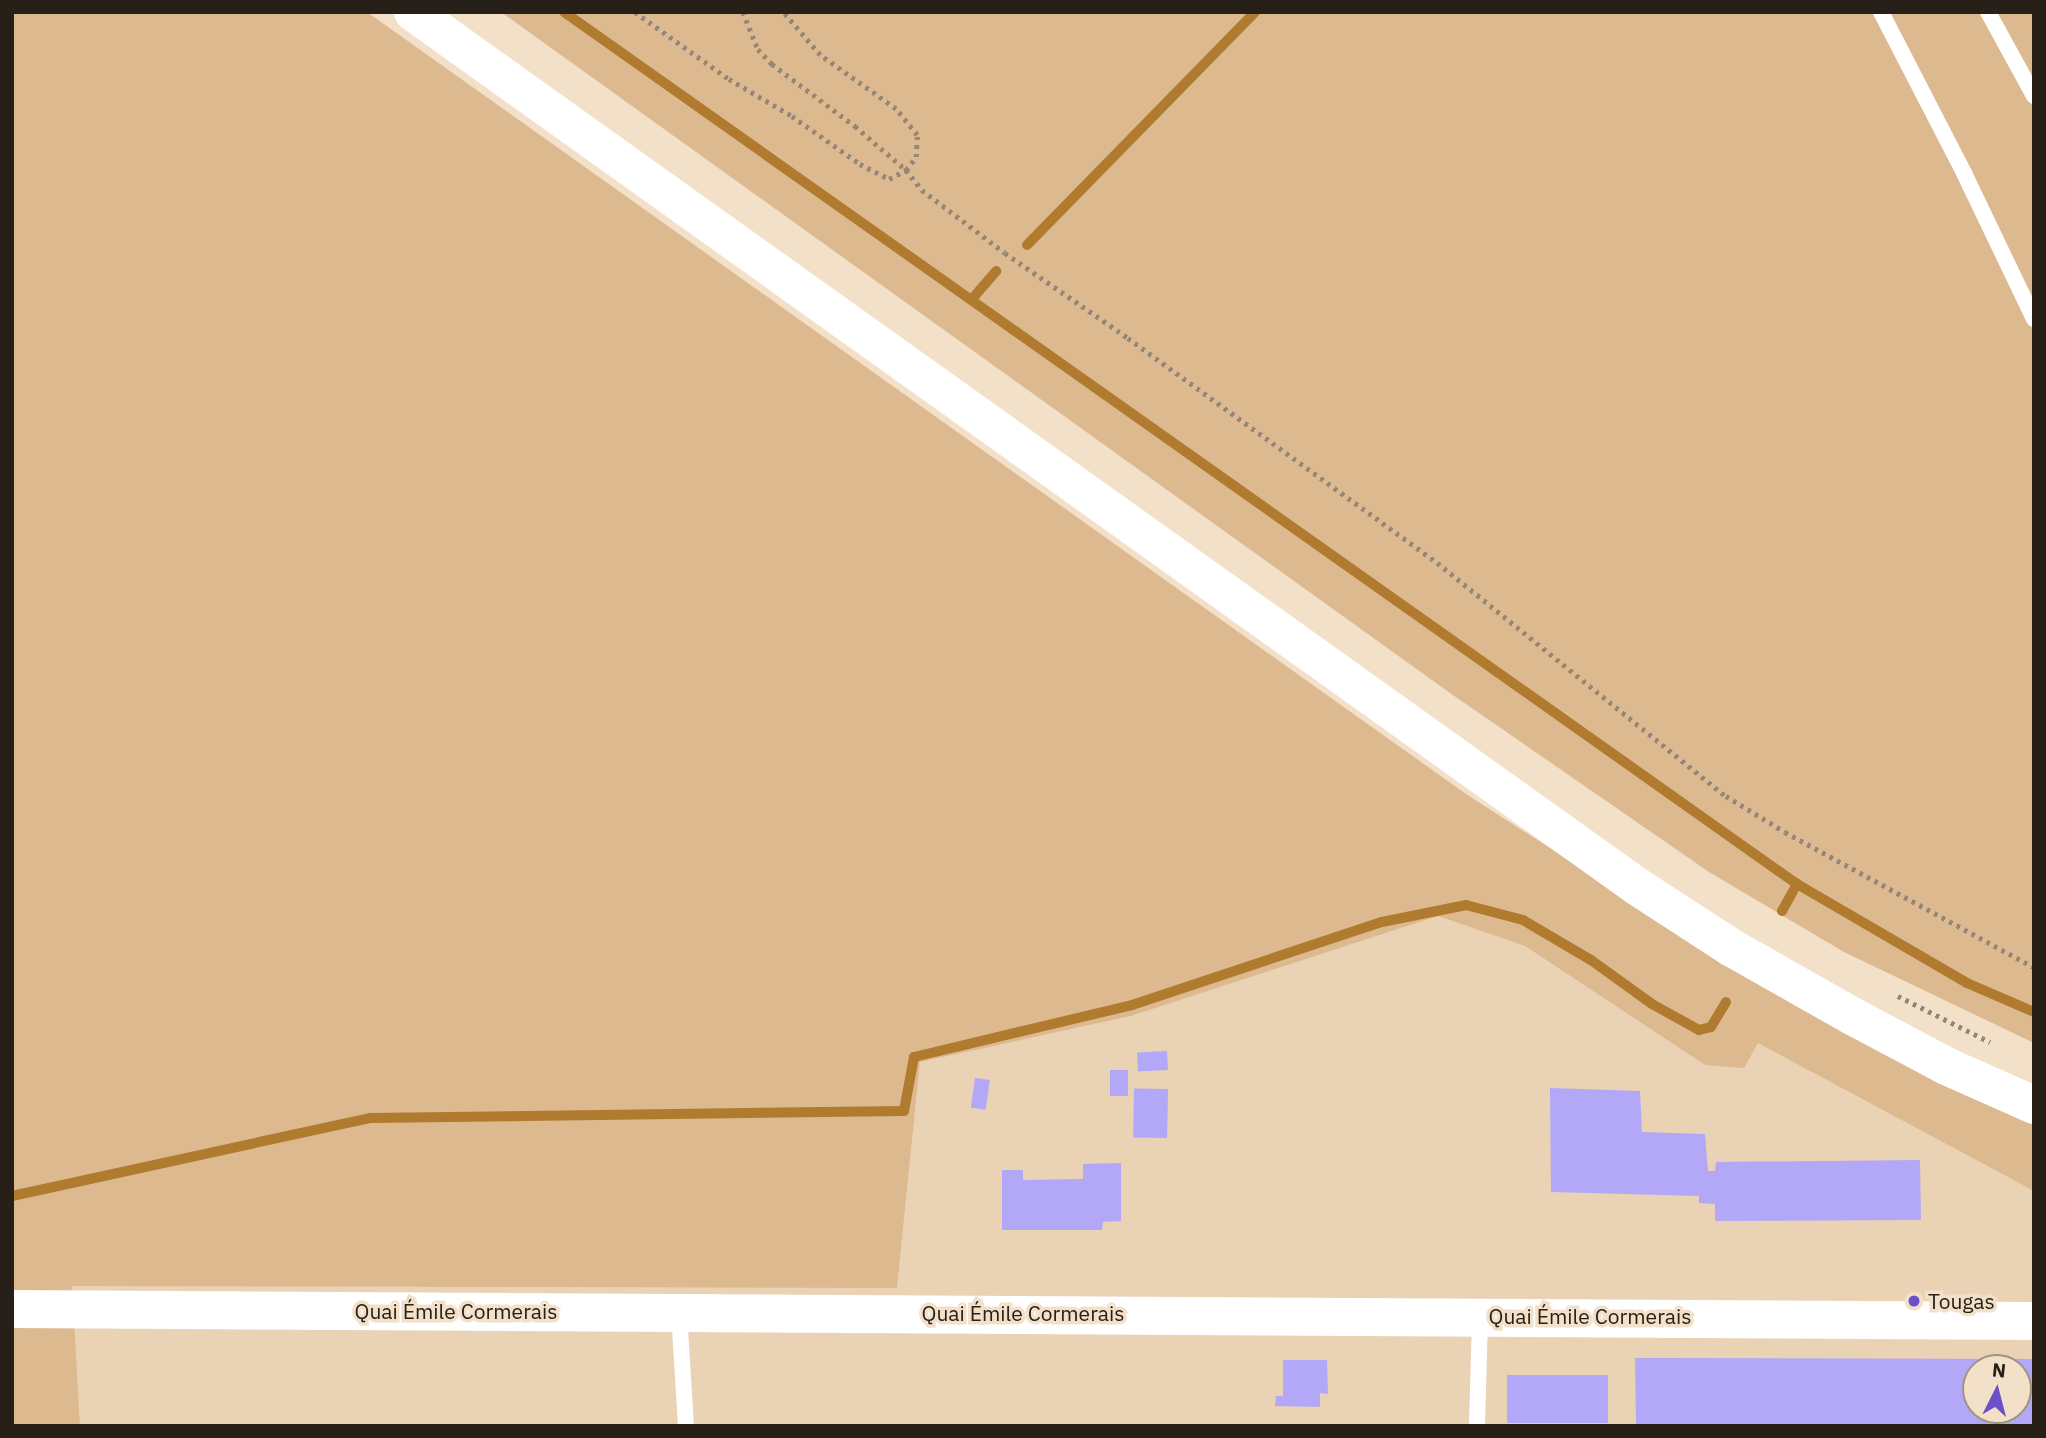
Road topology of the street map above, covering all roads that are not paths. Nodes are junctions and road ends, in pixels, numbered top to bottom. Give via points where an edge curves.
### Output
1 (413, 12) edge
2 (1881, 12) edge
3 (1988, 12) edge
4 (2034, 96) edge
5 (2034, 319) edge
6 (2029, 1101) edge
7 (12, 1309) edge
8 (679, 1312) junction
9 (1480, 1315) junction
10 (2034, 1321) edge
11 (686, 1426) edge
12 (1477, 1426) edge

1 - 6 street via 1637,887 1732,948 1854,1017 1946,1066
2 - 5 lane
3 - 4 lane
7 - 8 street, Quai Émile Cormerais
8 - 9 street, Quai Émile Cormerais
8 - 11 lane
9 - 10 street, Quai Émile Cormerais
9 - 12 lane

